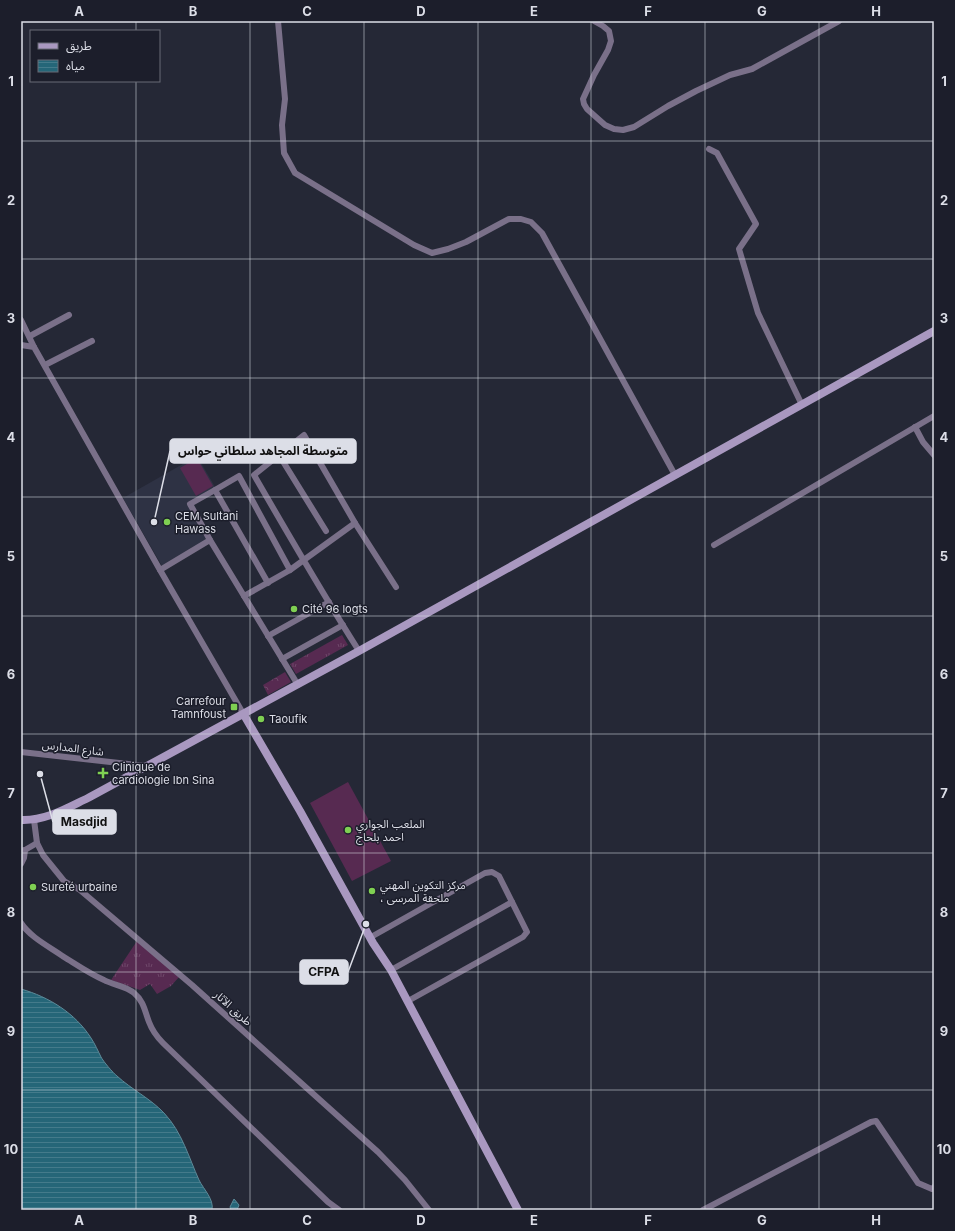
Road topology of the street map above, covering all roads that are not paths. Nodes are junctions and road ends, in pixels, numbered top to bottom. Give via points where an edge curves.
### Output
1 (278, 21) edge
2 (594, 21) edge
3 (839, 21) edge
4 (709, 149) dead end
5 (68, 315) dead end
6 (21, 320) edge
7 (934, 331) edge
8 (30, 336) junction
9 (92, 341) dead end
10 (21, 345) edge
11 (34, 347) junction
12 (45, 365) junction
13 (802, 404) junction
14 (933, 418) edge
15 (915, 427) junction
16 (279, 455) junction
17 (934, 455) edge
18 (675, 475) junction
19 (215, 490) junction
20 (355, 524) junction
21 (326, 531) dead end
22 (210, 540) junction
23 (714, 545) dead end
24 (304, 560) junction
25 (160, 570) junction
26 (290, 570) junction
27 (268, 583) junction
28 (396, 587) dead end
29 (244, 596) junction
30 (329, 602) junction
31 (343, 625) junction
32 (268, 636) junction
33 (360, 651) junction
34 (282, 658) junction
35 (298, 685) junction
36 (244, 715) junction
37 (21, 752) edge
38 (146, 766) junction
39 (21, 820) edge
40 (34, 820) junction
41 (37, 843) junction
42 (22, 856) edge
43 (512, 902) junction
44 (21, 923) edge
45 (371, 937) junction
46 (391, 970) junction
47 (408, 1001) junction
48 (934, 1187) edge
49 (339, 1210) edge
50 (429, 1210) edge
51 (518, 1210) edge
52 (703, 1210) edge

1 - 18 street via 286,99 282,124 284,153 295,174 414,245 432,253 466,242 509,219 531,222 542,233
2 - 3 street via 609,31 611,38 608,50 583,99 584,104 606,125 623,130 634,127 668,106 730,75 752,69
4 - 13 street via 717,153 756,224 739,249 758,313
5 - 8 street
6 - 8 street
7 - 13 main road
8 - 11 street
9 - 12 street
10 - 11 street
11 - 12 street
12 - 25 street
13 - 18 main road
14 - 15 street
15 - 17 street
15 - 23 street
16 - 20 street via 304,435
16 - 21 street
16 - 24 street via 254,474
18 - 33 main road
19 - 22 street via 190,504
19 - 26 street via 239,476
19 - 27 street
20 - 24 street
20 - 28 street
22 - 25 street
22 - 29 street
24 - 26 street
24 - 30 street
25 - 36 street
26 - 27 street
27 - 29 street
29 - 32 street
30 - 31 street
30 - 32 street
31 - 33 street
31 - 34 street
32 - 34 street
33 - 35 main road
34 - 35 street
35 - 36 main road
36 - 38 main road
36 - 45 main road
37 - 38 street, شارع المدارس
38 - 40 main road via 53,815
39 - 40 main road
40 - 41 street, طريق الآثار
41 - 42 street
41 - 50 street, طريق الآثار via 64,881 80,890 204,995 378,1152
43 - 45 street via 499,876 492,872 485,873
43 - 46 street
43 - 47 street via 527,932 523,937
44 - 49 street via 40,942 81,968 134,992 145,1006 150,1024 163,1043 266,1144
45 - 46 main road
46 - 47 main road
47 - 51 main road
48 - 52 street via 932,1189 918,1183 876,1121

